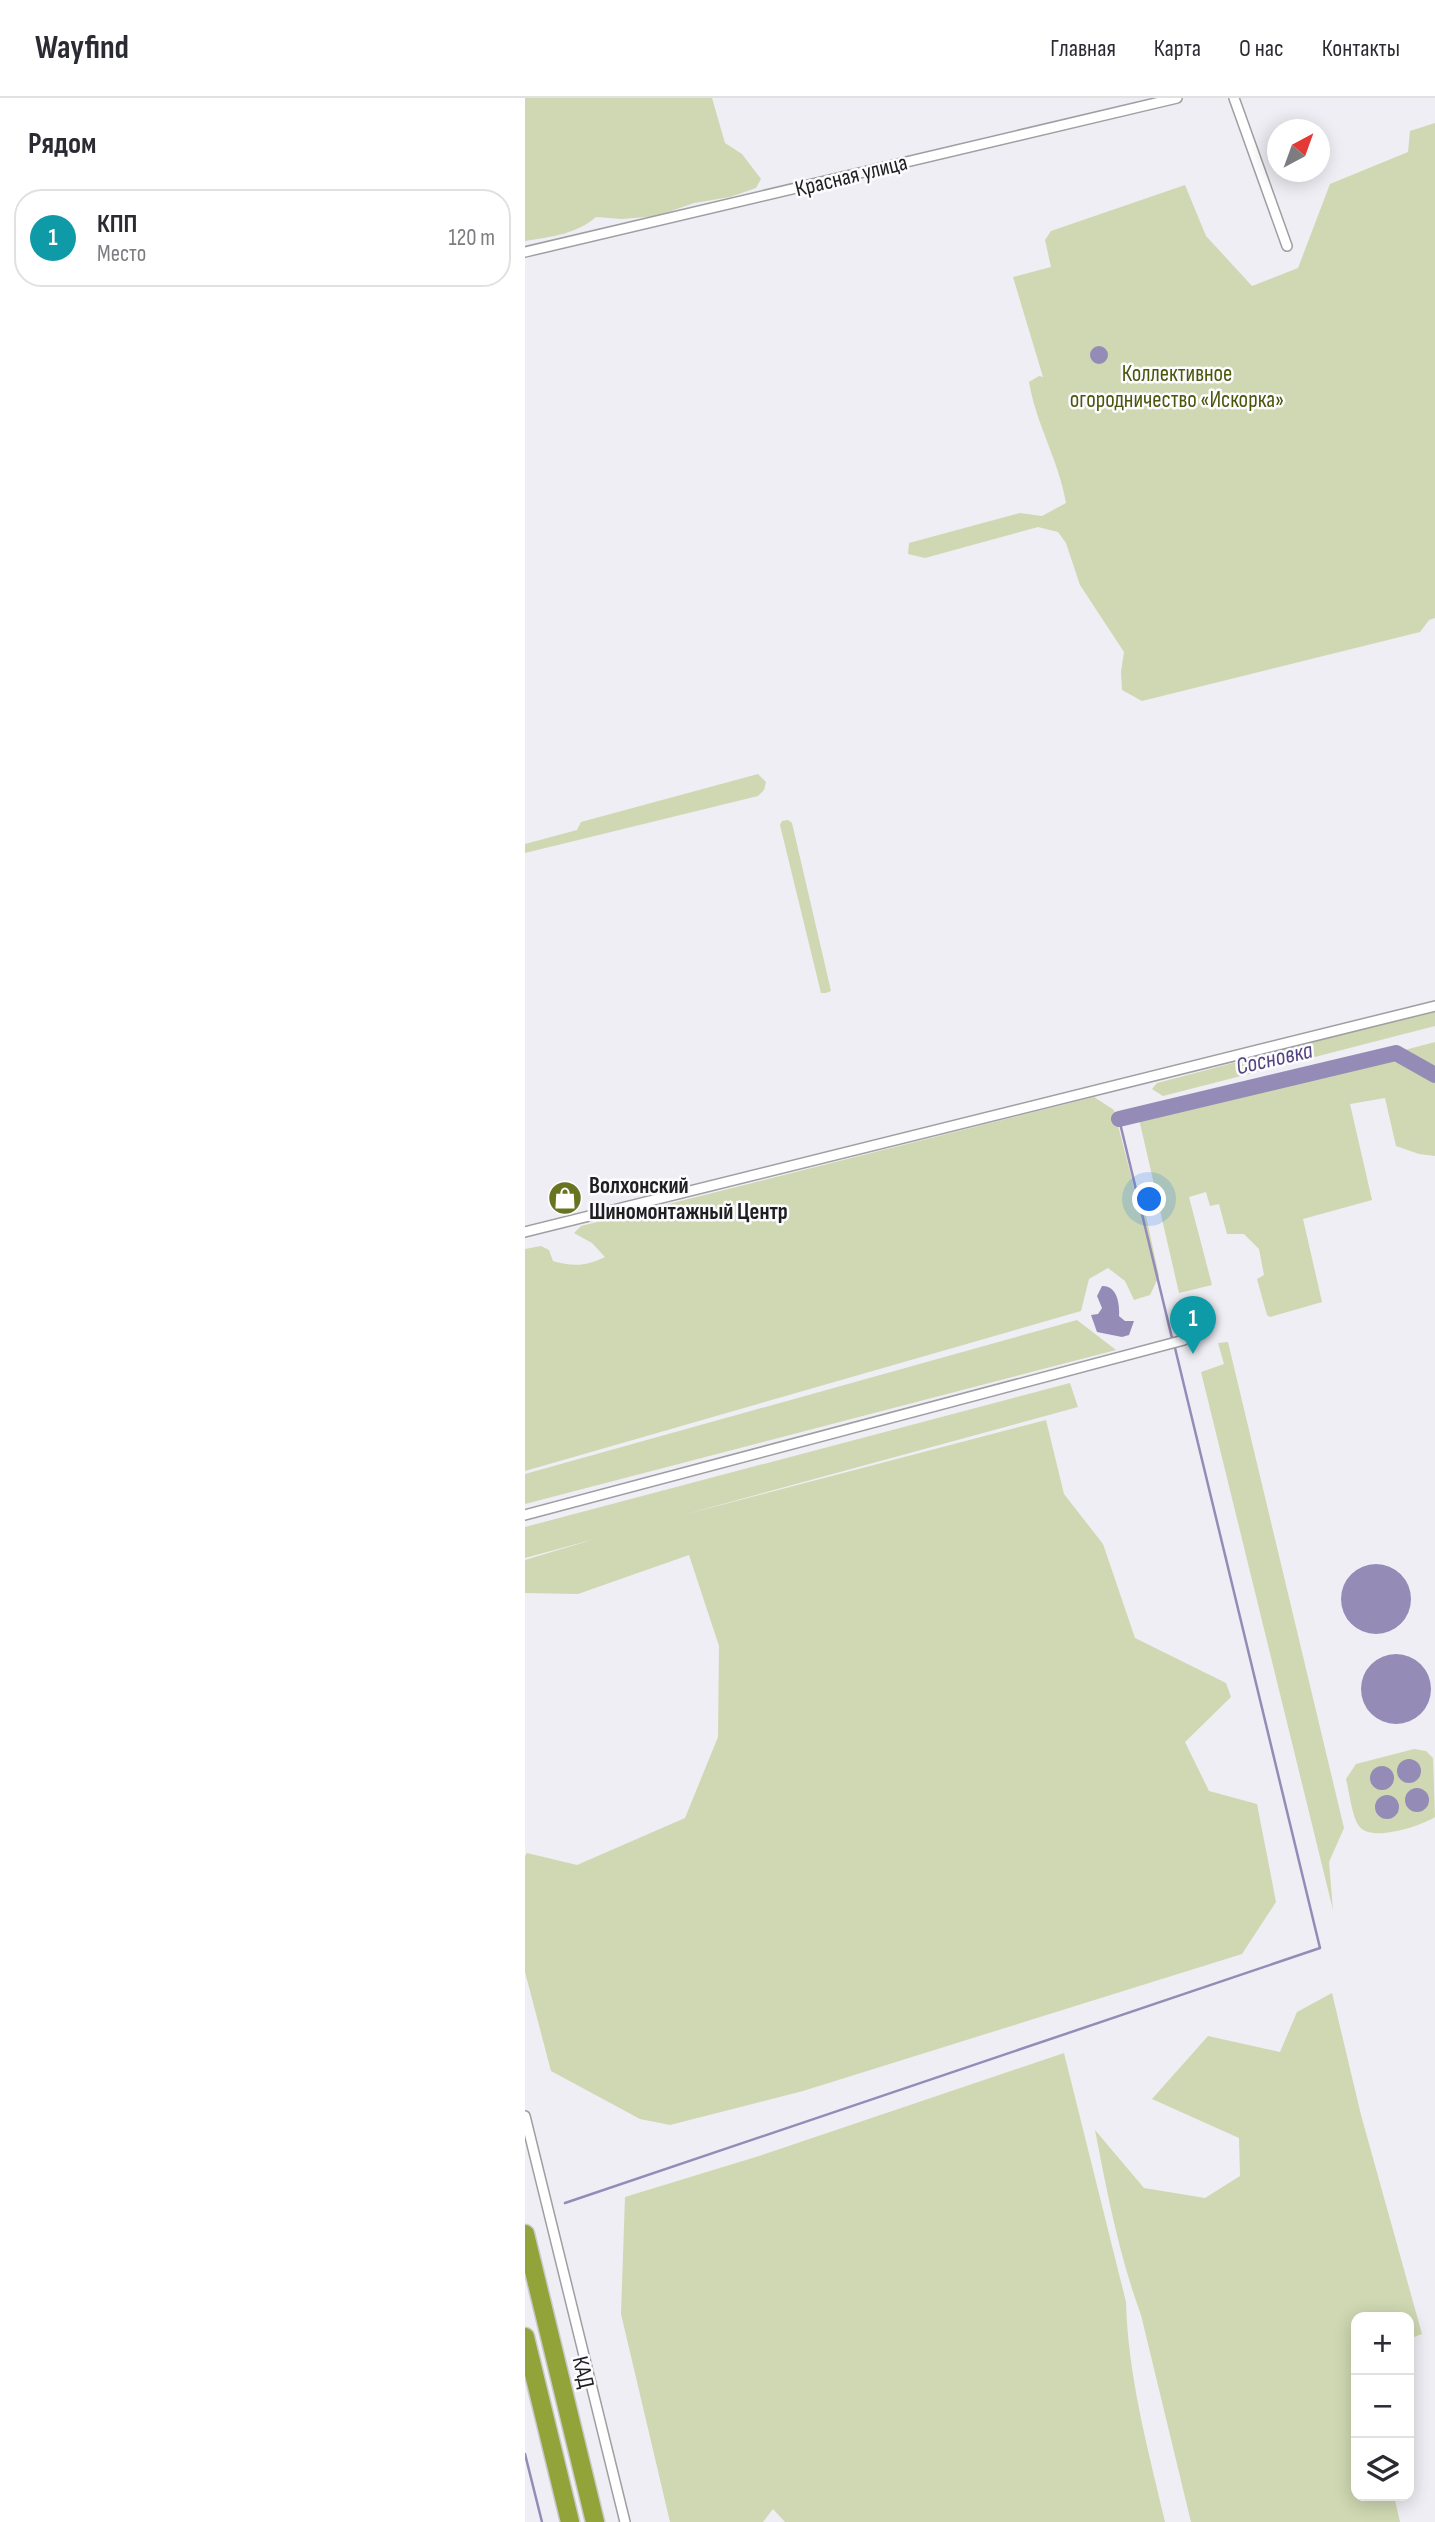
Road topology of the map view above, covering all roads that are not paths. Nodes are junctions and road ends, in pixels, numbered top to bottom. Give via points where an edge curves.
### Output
1 (1177, 98) edge
2 (1234, 98) edge
3 (1287, 246) dead end
4 (525, 252) edge
5 (1435, 1006) edge
6 (525, 1232) edge
7 (1184, 1340) dead end
8 (525, 1515) edge
9 (525, 2116) edge
10 (525, 2226) edge
11 (526, 2239) edge
12 (525, 2337) edge
13 (570, 2522) edge
14 (595, 2522) edge
15 (625, 2522) edge

1 - 4 street, Красная улица
2 - 3 street
5 - 6 street
7 - 8 street
9 - 15 street
10 - 11 highway, КАД
11 - 14 highway, КАД
12 - 13 highway

